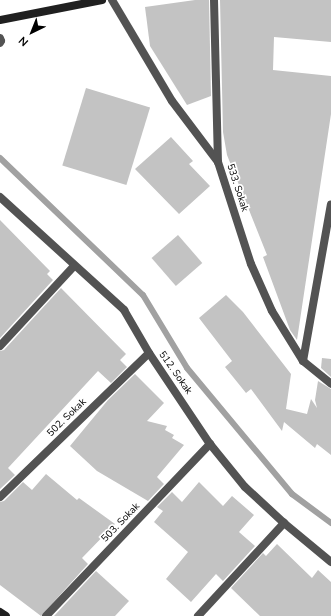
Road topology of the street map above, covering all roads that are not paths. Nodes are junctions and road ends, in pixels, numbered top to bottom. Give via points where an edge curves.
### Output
1 (102, 0) edge
2 (112, 0) edge
3 (214, 0) edge
4 (0, 20) edge
5 (0, 38) edge
6 (0, 43) edge
7 (218, 162) junction
8 (0, 198) edge
9 (331, 204) edge
10 (74, 266) junction
11 (0, 346) edge
12 (149, 353) junction
13 (303, 361) junction
14 (331, 384) edge
15 (210, 444) junction
16 (0, 497) edge
17 (284, 523) junction
18 (331, 562) edge
19 (0, 612) edge
20 (6, 616) edge
21 (46, 616) edge
22 (198, 616) edge

1 - 4 street
2 - 7 street, 533. Sokak via 172,101
3 - 7 street
5 - 6 street
7 - 13 street, 533. Sokak via 251,264 272,311
8 - 10 street, 512. Sokak
9 - 13 street
10 - 11 street
10 - 12 street, 512. Sokak via 124,310
12 - 15 street, 512. Sokak
12 - 16 street, 502. Sokak
13 - 14 street, 533. Sokak
15 - 17 street, 512. Sokak via 245,487
15 - 21 street, 503. Sokak
17 - 18 street, 512. Sokak
17 - 22 street
19 - 20 street

